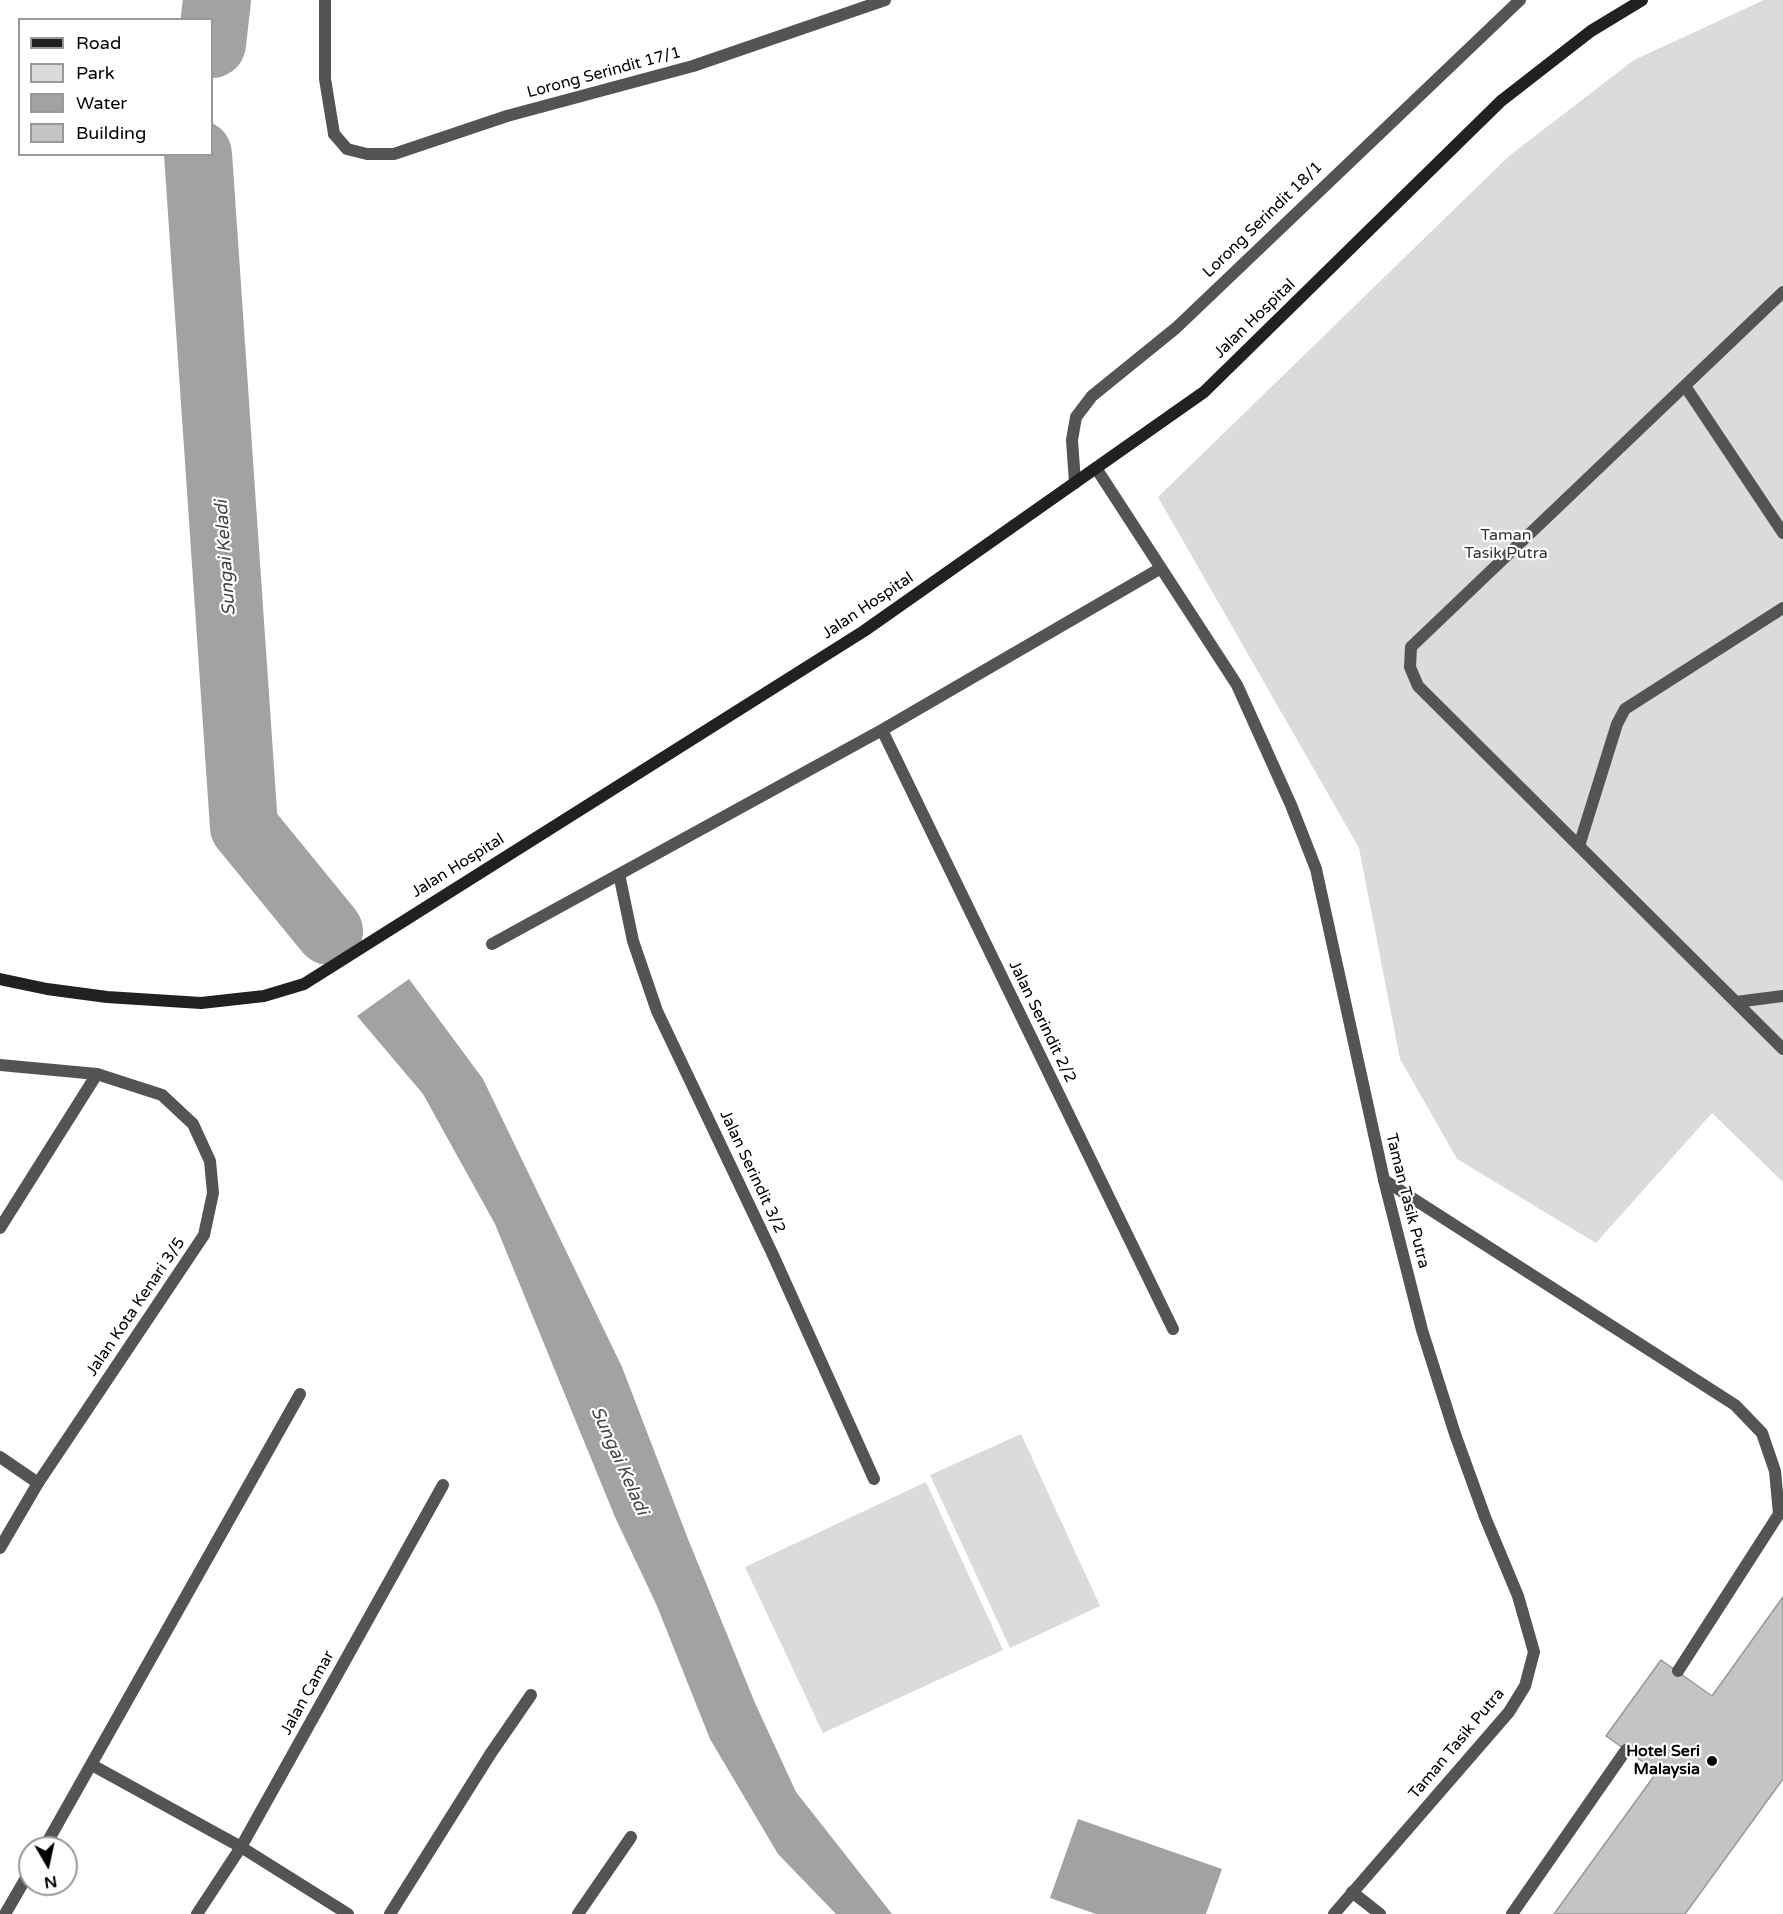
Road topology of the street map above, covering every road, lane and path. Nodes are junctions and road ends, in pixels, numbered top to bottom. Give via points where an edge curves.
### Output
1 (325, 0) edge
2 (885, 0) edge
3 (1520, 0) edge
4 (1642, 0) edge
5 (1783, 292) edge
6 (1685, 386) junction
7 (1095, 468) junction
8 (1075, 483) junction
9 (1783, 533) edge
10 (1161, 568) junction
11 (1783, 608) edge
12 (882, 730) junction
13 (1579, 846) junction
14 (618, 874) junction
15 (492, 944) dead end
16 (0, 979) edge
17 (1783, 996) edge
18 (1736, 1002) junction
19 (1783, 1049) edge
20 (0, 1065) edge
21 (97, 1074) junction
22 (1384, 1180) junction
23 (0, 1228) edge
24 (1173, 1329) dead end
25 (300, 1395) dead end
26 (0, 1457) edge
27 (874, 1479) dead end
28 (38, 1483) junction
29 (443, 1485) dead end
30 (0, 1548) edge
31 (1678, 1671) dead end
32 (531, 1695) dead end
33 (1626, 1750) dead end
34 (92, 1765) junction
35 (51, 1836) edge
36 (631, 1837) dead end
37 (242, 1847) junction
38 (18, 1892) edge
39 (1352, 1892) junction
40 (5, 1914) edge
41 (197, 1914) edge
42 (348, 1914) edge
43 (390, 1914) edge
44 (578, 1914) edge
45 (1334, 1914) edge
46 (1380, 1914) edge
47 (1512, 1914) edge

1 - 2 street, Lorong Serindit 17/1 via 325,78 334,134 347,148 367,154 394,154 507,116 693,66
3 - 8 street, Lorong Serindit 18/1 via 1176,328 1092,396 1076,417 1072,440
4 - 7 main road, Jalan Hospital via 1591,31 1501,101 1204,392
5 - 6 street
6 - 9 street
6 - 13 street via 1411,647 1410,667 1418,686
7 - 8 main road, Jalan Hospital
7 - 10 street, Taman Tasik Putra
8 - 16 main road, Jalan Hospital via 864,631 304,984 264,996 201,1003 107,997
10 - 12 street
10 - 22 street, Taman Tasik Putra via 1237,685 1316,869
11 - 13 street via 1625,709
12 - 14 street
12 - 24 street, Jalan Serindit 2/2
13 - 18 street
14 - 15 street
14 - 27 street, Jalan Serindit 3/2 via 633,941 657,1011
17 - 18 street
18 - 19 street
20 - 21 street, Jalan Kota Kenari 3/5
21 - 23 street
21 - 28 street, Jalan Kota Kenari 3/5 via 162,1095 193,1124 210,1161 213,1192 204,1235
22 - 31 street via 1735,1406 1762,1433 1776,1471 1779,1514
22 - 39 street, Taman Tasik Putra via 1436,1376 1485,1517 1518,1596 1534,1652 1525,1686 1509,1712
25 - 34 street
26 - 28 street
28 - 30 street, Jalan Kota Kenari 3/5
29 - 37 street, Jalan Camar
32 - 43 street
33 - 47 street
34 - 35 street
34 - 37 street
36 - 44 street
37 - 41 street, Jalan Camar
37 - 42 street
38 - 40 street
39 - 45 street, Taman Tasik Putra
39 - 46 street

